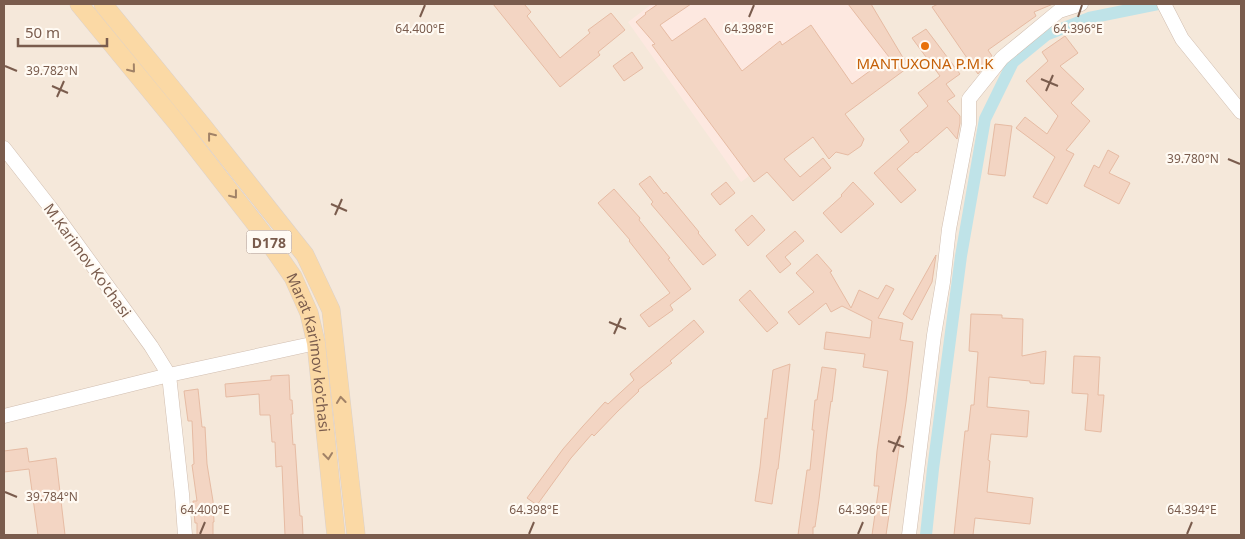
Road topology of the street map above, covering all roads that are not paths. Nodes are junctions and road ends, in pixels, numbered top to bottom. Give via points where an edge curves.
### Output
1 (79, 4) edge
2 (103, 4) edge
3 (1081, 4) edge
4 (1164, 4) edge
5 (1241, 112) edge
6 (4, 148) edge
7 (316, 343) junction
8 (169, 375) junction
9 (4, 416) edge
10 (184, 535) edge
11 (336, 535) edge
12 (356, 535) edge
13 (909, 535) edge

1 -> 7 main road, Marat Karimov ko'chasi / D178 via 262,231 293,278 309,313
12 -> 2 main road, Marat Karimov ko'chasi / D178 via 331,310 305,255
3 - 13 street via 1059,11 1002,58 969,99 969,124 949,229
4 - 5 street via 1182,39
6 - 8 street, M.Karimov Ko'chasi via 50,207
7 - 8 street
7 -> 11 main road, Marat Karimov ko'chasi / D178
8 - 9 street
8 - 10 street, M.Karimov Ko'chasi

